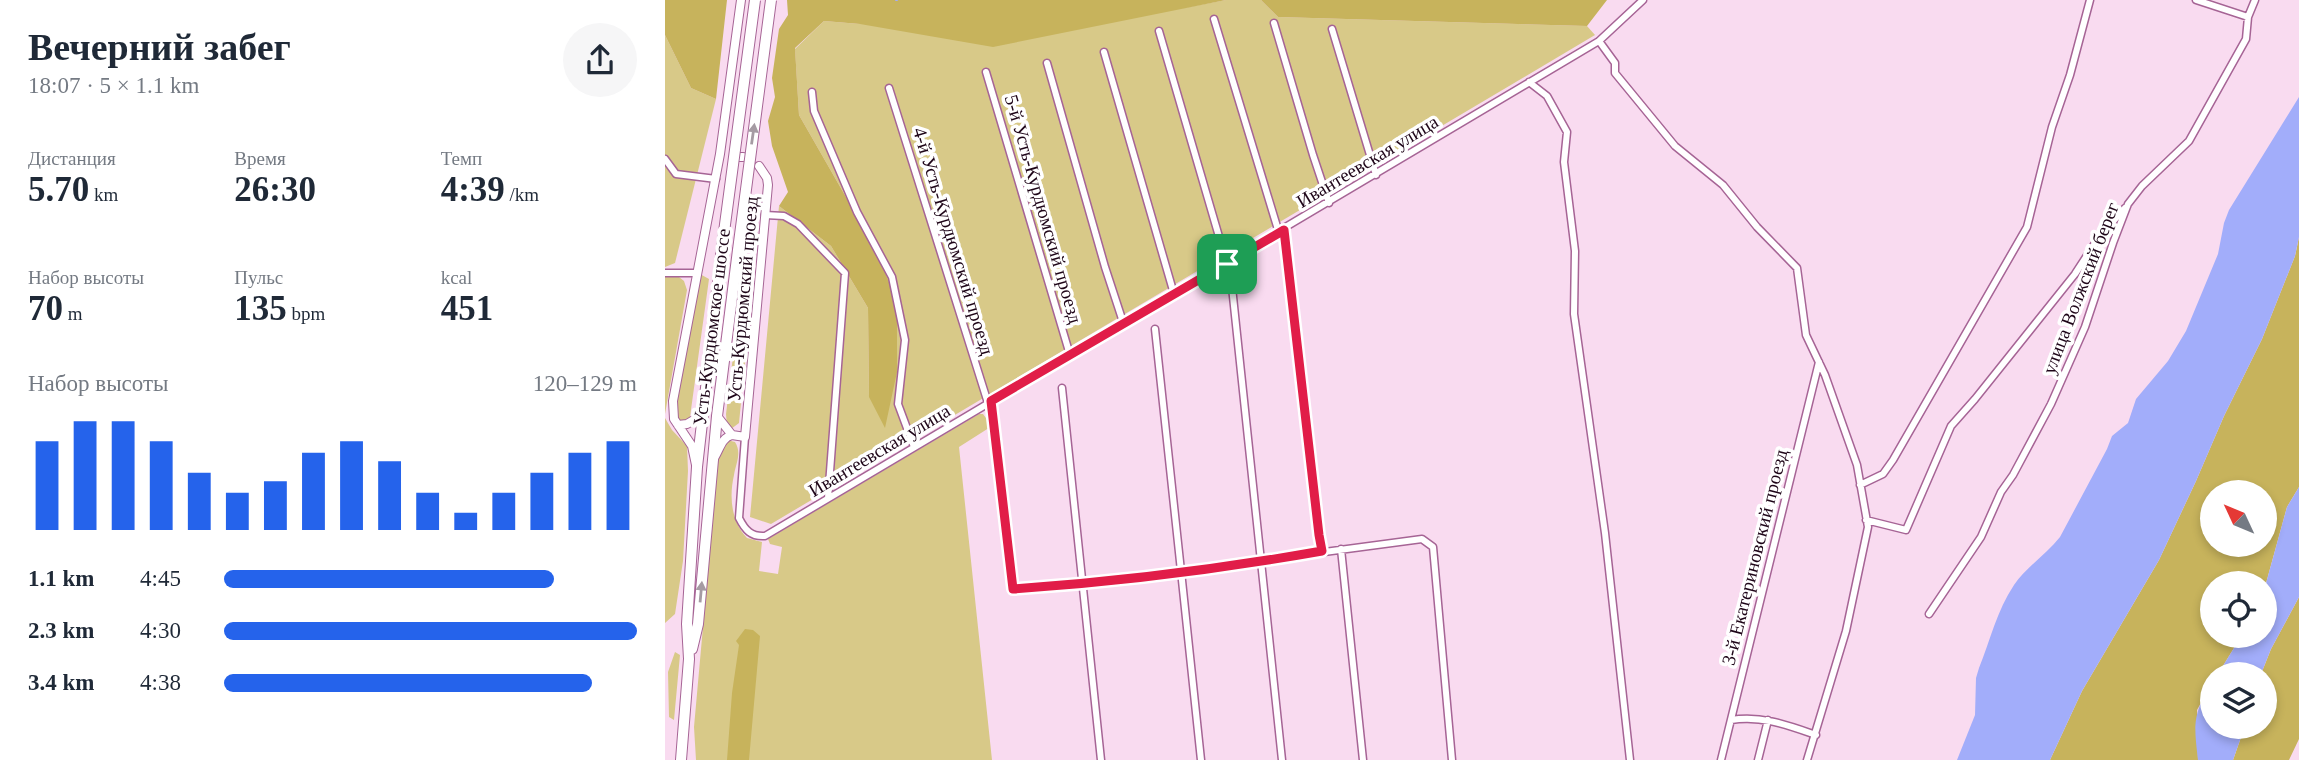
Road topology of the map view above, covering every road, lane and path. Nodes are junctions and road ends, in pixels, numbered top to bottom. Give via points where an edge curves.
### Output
1 (741, 0) edge
2 (755, 0) edge
3 (771, 0) edge
4 (1643, 0) edge
5 (2090, 0) edge
6 (2196, 0) edge
7 (2255, 0) edge
8 (2248, 17) junction
9 (1214, 19) dead end
10 (1274, 23) dead end
11 (1332, 29) dead end
12 (1159, 31) dead end
13 (1599, 41) junction
14 (1104, 52) dead end
15 (1047, 64) dead end
16 (986, 72) dead end
17 (1529, 82) junction
18 (889, 88) dead end
19 (812, 92) dead end
20 (665, 159) edge
21 (759, 166) dead end
22 (1376, 174) junction
23 (716, 179) junction
24 (1329, 203) junction
25 (2128, 204) junction
26 (765, 215) junction
27 (1282, 231) junction
28 (1227, 264) junction
29 (665, 273) edge
30 (697, 274) junction
31 (1232, 287) dead end
32 (1174, 294) junction
33 (1124, 325) junction
34 (1155, 329) dead end
35 (1070, 355) junction
36 (1819, 362) junction
37 (1062, 388) dead end
38 (989, 402) junction
39 (703, 414) junction
40 (717, 416) junction
41 (678, 425) junction
42 (732, 435) junction
43 (745, 437) junction
44 (914, 447) junction
45 (714, 458) junction
46 (697, 467) junction
47 (1860, 485) junction
48 (828, 498) junction
49 (1866, 520) junction
50 (1341, 549) junction
51 (1322, 551) junction
52 (1261, 562) junction
53 (1181, 571) junction
54 (1083, 584) junction
55 (1929, 614) dead end
56 (689, 659) junction
57 (1731, 720) junction
58 (1768, 720) junction
59 (1816, 735) junction
60 (681, 760) edge
61 (1101, 760) edge
62 (1201, 760) edge
63 (1282, 760) edge
64 (1363, 760) edge
65 (1452, 760) edge
66 (1630, 760) edge
67 (1721, 760) edge
68 (1758, 760) edge
69 (1807, 760) edge

1 - 23 street via 724,154
2 - 39 main road, Усть-Курдюмское шоссе, bridge
40 -> 3 main road, Усть-Курдюмское шоссе, bridge
4 - 13 street, Ивантеевская улица
5 - 47 street via 2027,227 1893,460 1883,474
6 - 8 street
7 - 8 street, улица Волжский берег
8 - 25 street, улица Волжский берег via 2246,39 2189,141
9 - 27 street
10 - 24 street
11 - 22 street
12 - 28 street
13 - 17 street, Ивантеевская улица
13 - 36 street via 1615,63 1615,74 1675,146 1723,185 1797,268 1806,335
14 - 32 street
15 - 33 street
16 - 35 street, 5-й Усть-Курдюмский проезд
17 - 22 street, Ивантеевская улица
17 - 66 street via 1547,96 1567,132 1564,162 1575,251 1574,314
18 - 38 street, 4-й Усть-Курдюмский проезд
19 - 44 street via 814,111 857,212 892,277 905,340 898,404
20 - 23 street via 676,174
21 - 26 street, Усть-Курдюмский проезд via 768,185
22 - 24 street, Ивантеевская улица
23 - 30 street
24 - 27 street, Ивантеевская улица
25 - 49 street via 1951,426 1906,530
25 - 55 street, улица Волжский берег via 2085,327 2051,404 1981,537
26 - 43 street, Усть-Курдюмский проезд
26 - 48 street via 784,216 798,224 845,272
27 - 28 street, Ивантеевская улица
27 - 51 street
28 - 32 street, Ивантеевская улица
29 - 30 street
30 - 41 street via 673,401
31 - 52 street
32 - 33 street, Ивантеевская улица
33 - 35 street, Ивантеевская улица
34 - 53 street
35 - 38 street, Ивантеевская улица
36 - 47 street
36 - 57 street, 3-й Екатериновский проезд
37 - 54 street
38 - 44 street, Ивантеевская улица
38 - 54 street, 4-й Усть-Курдюмский проезд via 1013,589
39 - 41 street
39 - 46 main road, Усть-Курдюмское шоссе
40 - 42 street
40 - 45 main road, Усть-Курдюмское шоссе
41 - 46 street via 692,446
42 - 43 street
42 - 45 street via 721,443
43 - 48 street, Ивантеевская улица via 740,517 751,533 772,533
44 - 48 street, Ивантеевская улица
56 -> 45 main road, Усть-Курдюмское шоссе via 698,624
46 - 56 main road, Усть-Курдюмское шоссе
47 - 49 street
49 - 59 street via 1846,631
50 - 51 street
50 - 64 street
50 - 65 street via 1422,538 1433,547
51 - 52 street
52 - 53 street
52 - 63 street
53 - 54 street
53 - 62 street
54 - 61 street
56 - 60 main road, Усть-Курдюмское шоссе
57 - 58 street
57 - 67 street, 3-й Екатериновский проезд
58 - 59 street
58 - 68 street
59 - 69 street

